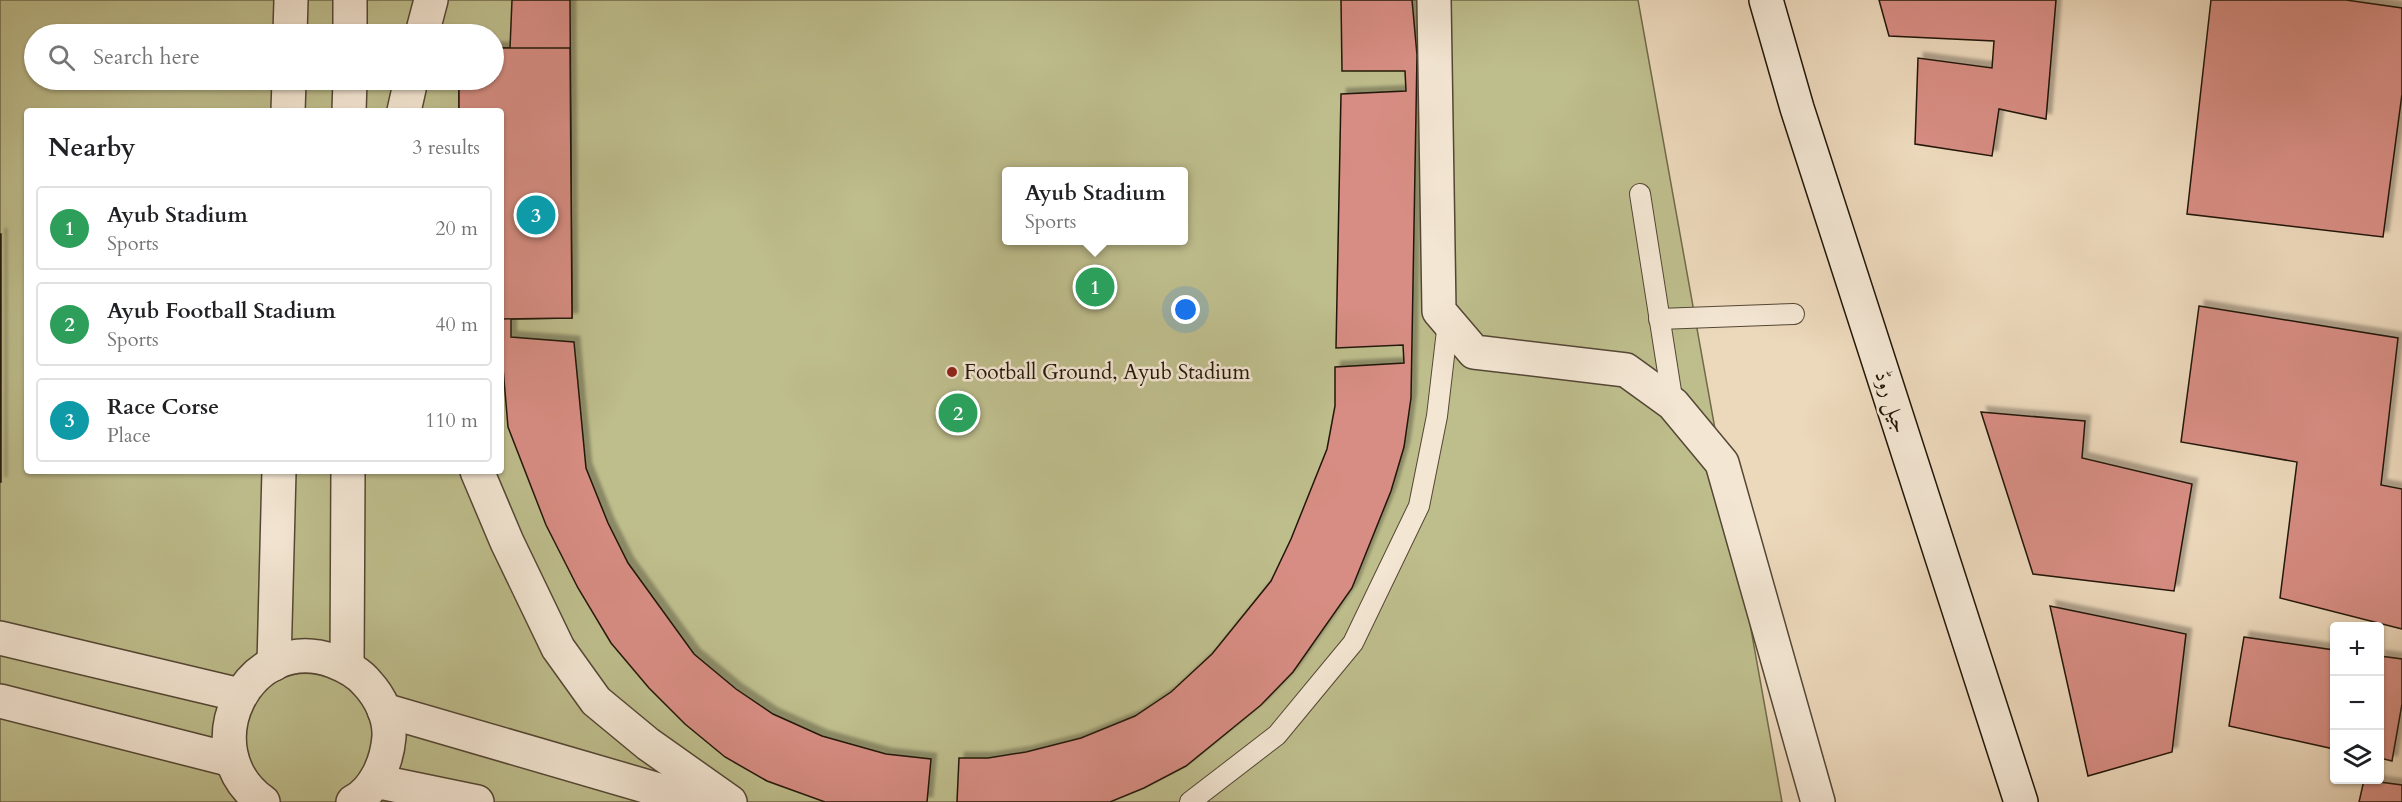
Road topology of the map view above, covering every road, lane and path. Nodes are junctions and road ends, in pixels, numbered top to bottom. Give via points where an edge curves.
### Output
1 (291, 0) edge
2 (350, 0) edge
3 (430, 0) edge
4 (1434, 0) edge
5 (1766, 0) edge
6 (290, 24) edge
7 (350, 24) edge
8 (424, 24) edge
9 (289, 90) edge
10 (350, 90) edge
11 (409, 90) edge
12 (288, 108) edge
13 (349, 108) edge
14 (405, 108) edge
15 (1640, 194) dead end
16 (1794, 314) dead end
17 (1659, 319) junction
18 (1448, 322) junction
19 (1673, 404) junction
20 (279, 474) edge
21 (348, 474) edge
22 (478, 474) edge
23 (0, 638) edge
24 (274, 664) junction
25 (347, 666) junction
26 (240, 695) junction
27 (0, 701) edge
28 (384, 710) junction
29 (648, 744) junction
30 (232, 759) junction
31 (364, 791) edge
32 (694, 801) edge
33 (263, 802) edge
34 (477, 802) edge
35 (730, 802) edge
36 (1190, 802) edge
37 (1818, 802) edge
38 (2020, 802) edge

1 - 6 street
2 - 7 street
3 - 8 street
4 - 18 street via 1439,311
5 - 38 street, جیل روڈ via 1797,108
9 - 12 street
10 - 13 street
11 - 14 street
15 - 17 lane
16 - 17 lane
17 - 19 lane
18 - 19 street via 1474,352 1626,370
18 - 36 lane via 1437,416 1419,506 1353,643 1277,735
19 - 37 street via 1722,463
20 - 24 street
21 - 25 street
22 - 29 street via 558,648 596,701
23 - 26 street
24 - 25 street via 315,657
24 - 26 street via 255,677
25 - 28 street via 376,692
26 - 30 street via 231,716 228,738
27 - 30 street
28 - 31 street via 389,734 386,758
28 - 32 street
29 - 32 street
29 - 35 street
30 - 33 street via 243,783
31 - 34 street

